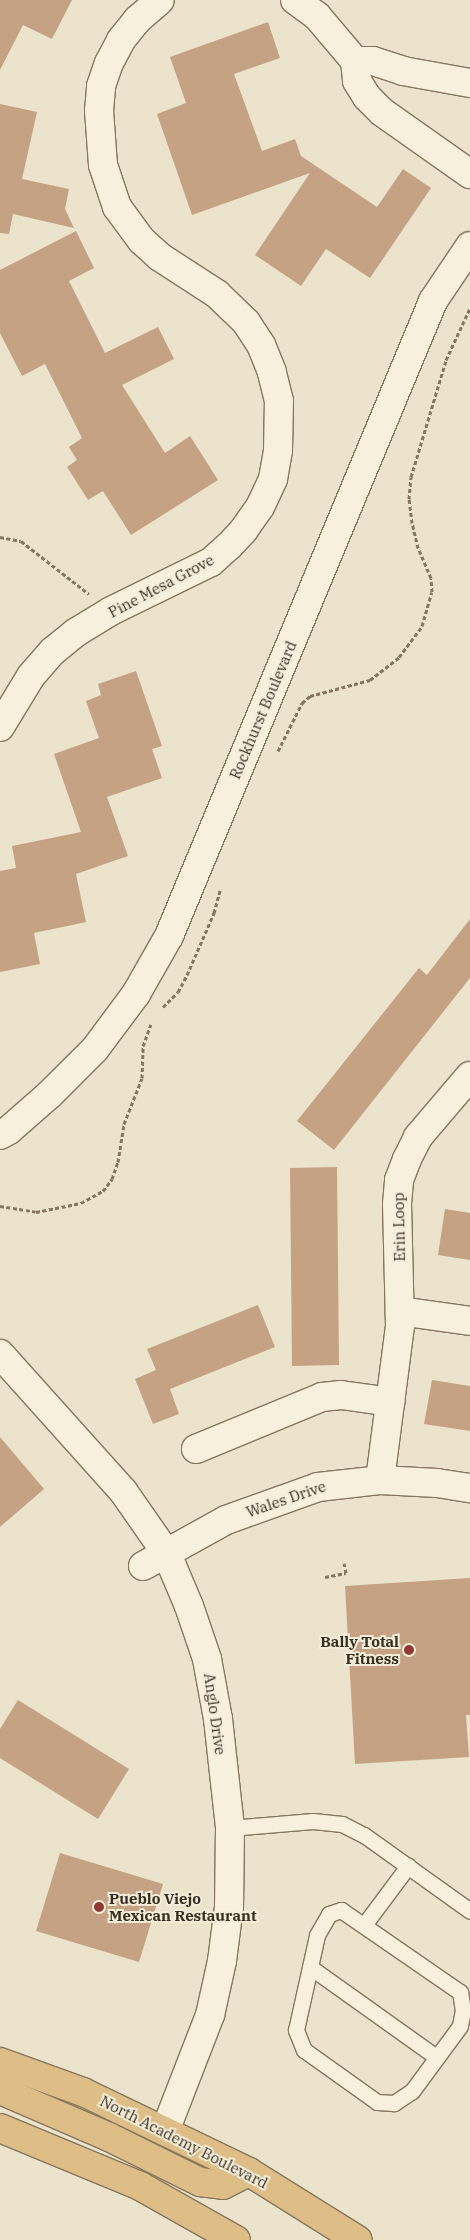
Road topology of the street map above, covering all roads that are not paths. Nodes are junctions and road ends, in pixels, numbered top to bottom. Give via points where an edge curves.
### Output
1 (160, 0) edge
2 (295, 0) edge
3 (355, 61) junction
4 (470, 83) edge
5 (470, 174) edge
6 (470, 246) edge
7 (0, 727) edge
8 (470, 1076) edge
9 (0, 1135) edge
10 (400, 1311) junction
11 (470, 1321) edge
12 (0, 1354) edge
13 (391, 1402) junction
14 (196, 1449) dead end
15 (380, 1480) junction
16 (470, 1488) edge
17 (167, 1554) junction
18 (143, 1566) dead end
19 (230, 1828) junction
20 (408, 1866) junction
21 (470, 1911) edge
22 (364, 1926) junction
23 (310, 1968) junction
24 (436, 2057) junction
25 (0, 2062) edge
26 (0, 2090) edge
27 (0, 2128) edge
28 (165, 2131) junction
29 (249, 2172) junction
30 (236, 2240) edge
31 (358, 2240) edge

1 - 7 street, Pine Mesa Grove via 137,20 121,40 101,86 99,136 108,186 117,207 142,242 217,294 246,322 256,337 272,372 279,401 278,451 273,479 260,507 243,531 211,562 111,611 53,651 31,676
2 - 3 street via 317,16
3 - 4 street via 372,61 403,71
3 - 5 street via 357,81 382,112
6 - 9 street, Rockhurst Boulevard via 433,301 169,936 136,994 95,1049 49,1095
8 - 10 street, Erin Loop via 418,1137 402,1169 397,1204
10 - 11 street
10 - 13 street, Erin Loop
12 - 17 street, Anglo Drive via 123,1491
13 - 14 street via 341,1395 322,1397
13 - 15 street, Erin Loop
15 - 16 street, Wales Drive
15 - 17 street, Wales Drive via 335,1483 297,1493 226,1520
17 - 18 street, Wales Drive
17 - 19 street, Anglo Drive via 207,1659 218,1719
19 - 20 lane via 313,1821 342,1824 364,1835
19 - 28 street, Anglo Drive via 228,1907 222,1961 210,2015
20 - 21 lane
20 - 22 lane
22 - 23 lane via 341,1910 329,1914 317,1935
22 - 24 lane via 460,1992 463,2010 460,2026
23 - 24 lane
23 - 24 lane via 296,2030 304,2050 333,2071 377,2102 394,2104 412,2091
25 - 28 highway, North Academy Boulevard via 83,2092
26 - 29 highway via 109,2137 200,2182 223,2185
27 - 30 highway via 140,2186
28 - 29 highway, North Academy Boulevard
29 - 31 highway, North Academy Boulevard

